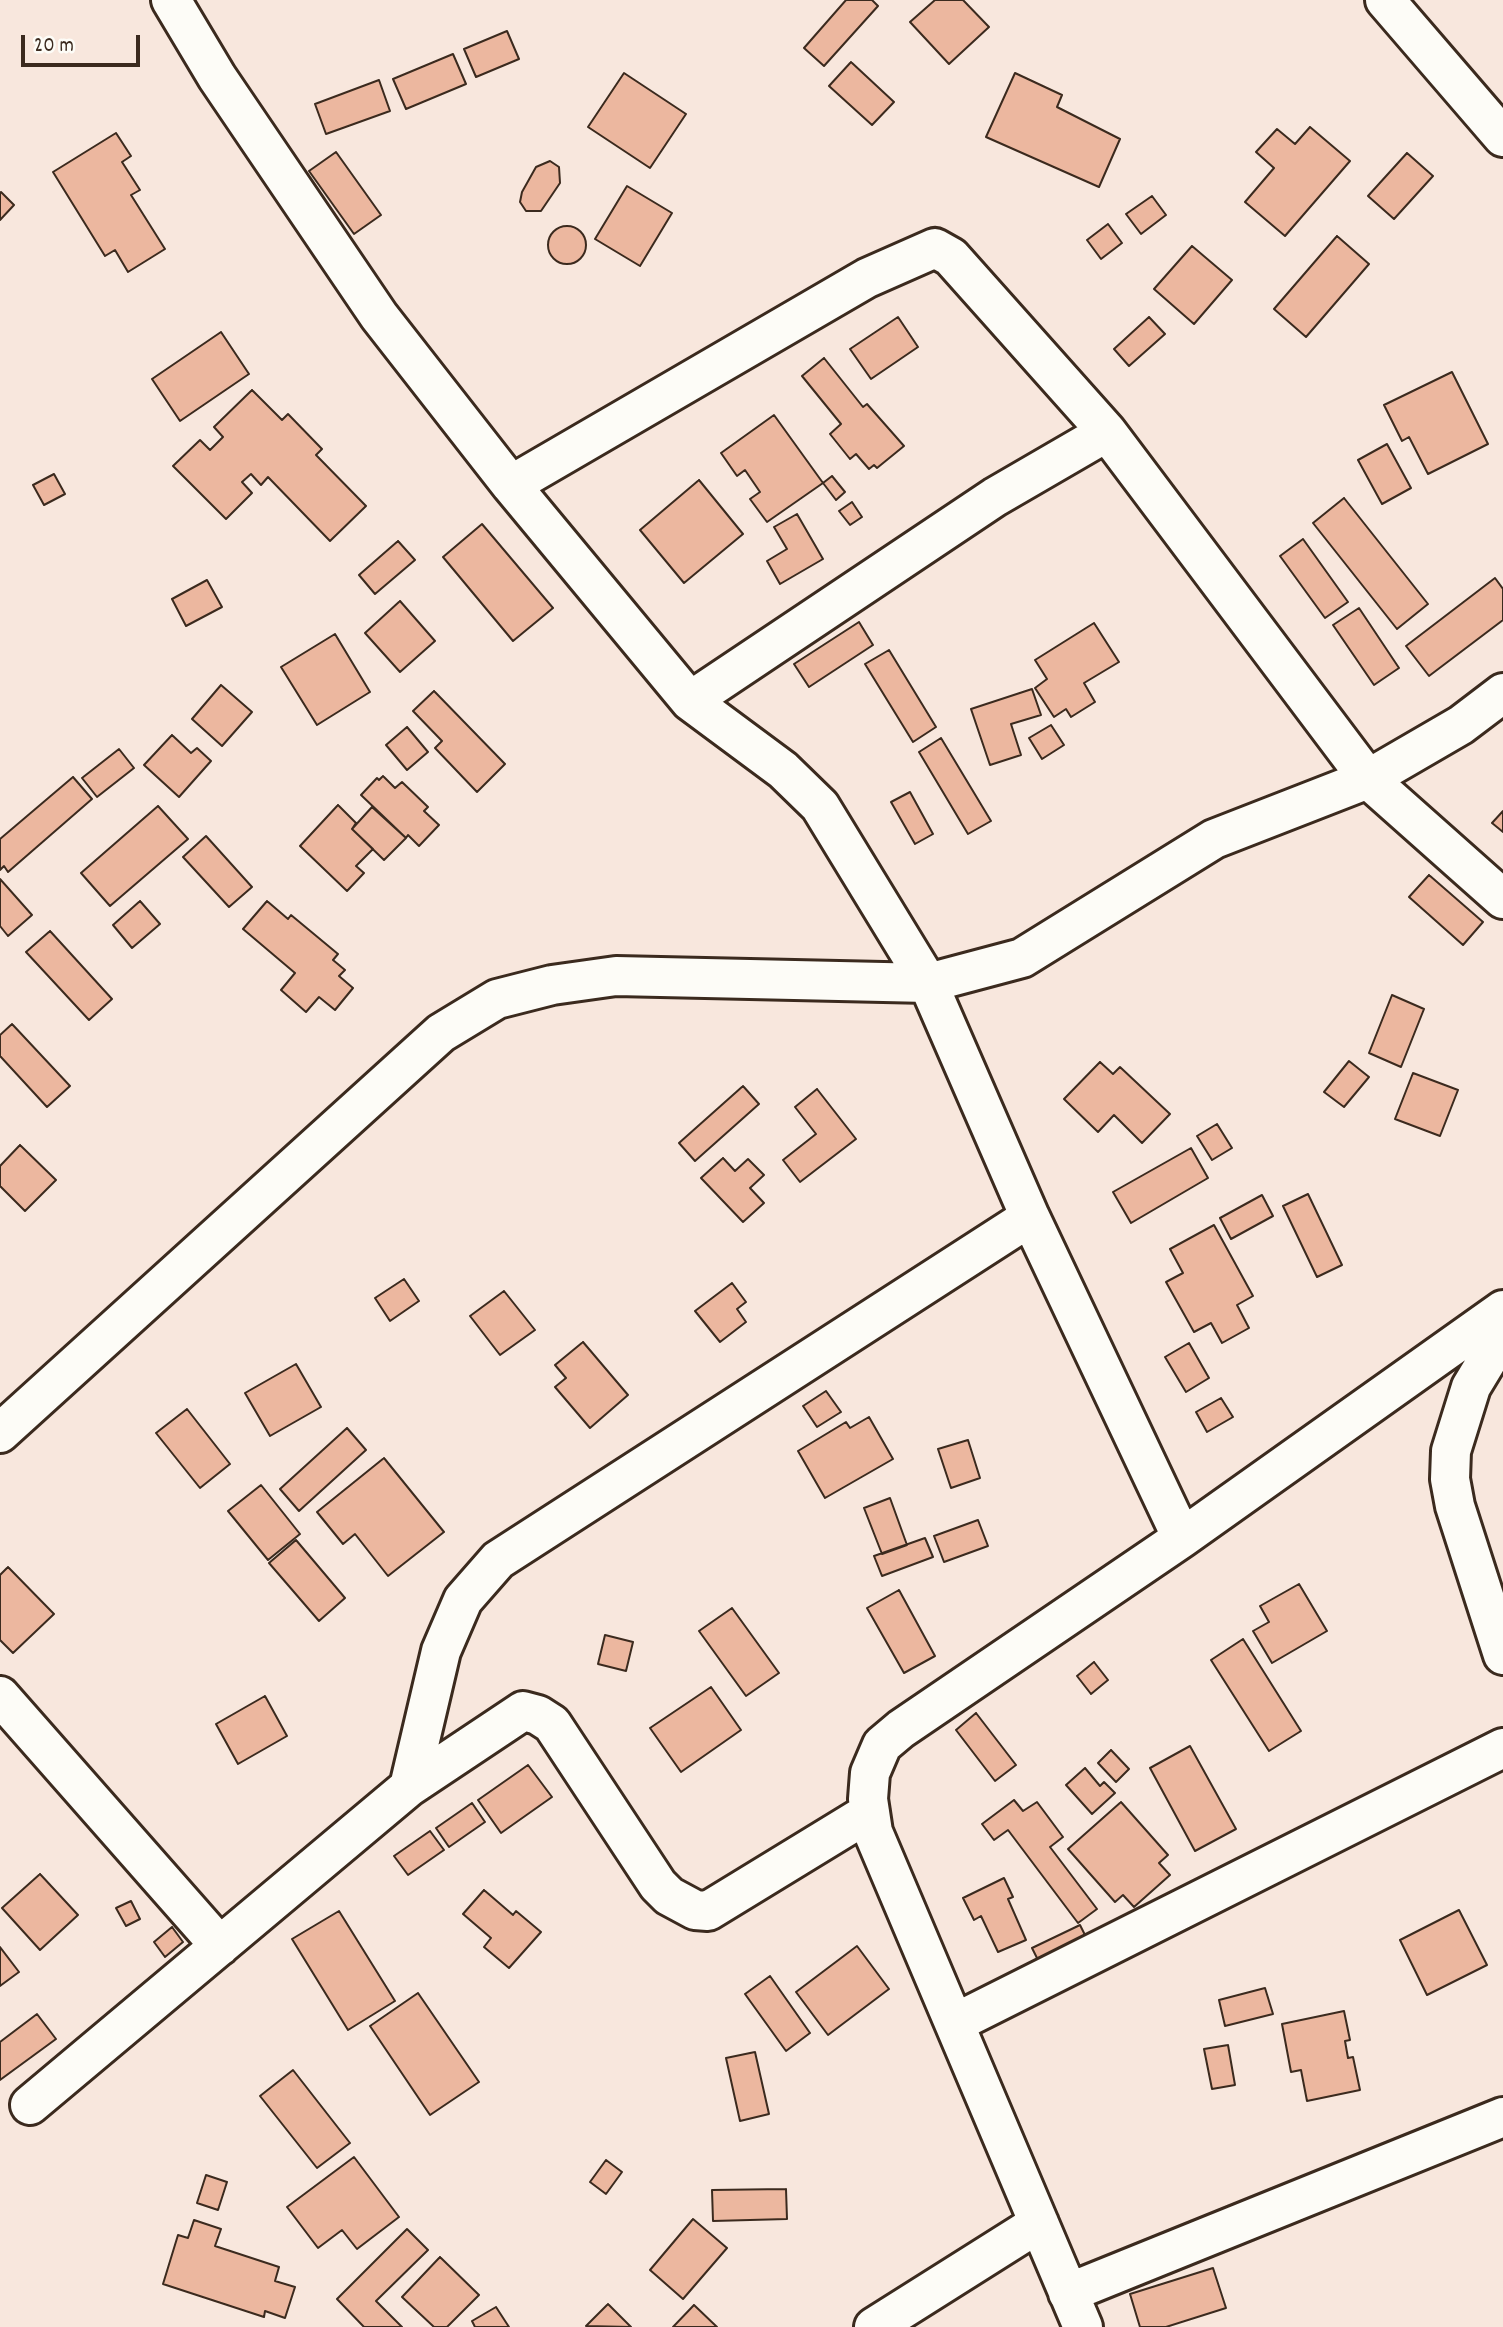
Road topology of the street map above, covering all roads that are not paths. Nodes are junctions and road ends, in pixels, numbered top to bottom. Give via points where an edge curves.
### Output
1 (171, 0) edge
2 (1385, 0) edge
3 (1503, 137) edge
4 (1107, 432) junction
5 (511, 485) junction
6 (1503, 693) edge
7 (690, 701) junction
8 (1368, 779) junction
9 (1503, 899) edge
10 (928, 983) junction
11 (1030, 1217) junction
12 (1503, 1310) edge
13 (1503, 1334) edge
14 (0, 1433) edge
15 (1182, 1538) junction
16 (1503, 1655) edge
17 (0, 1696) edge
18 (1503, 1748) edge
19 (409, 1787) junction
20 (870, 1812) junction
21 (220, 1946) junction
22 (955, 2023) junction
23 (30, 2105) dead end
24 (1503, 2117) edge
25 (1040, 2223) junction
26 (1076, 2310) edge
27 (874, 2327) edge

1 - 5 street via 217,77 379,316
2 - 3 street
4 - 5 street via 951,257 934,248 867,278
4 - 7 street via 995,496
4 - 8 street
5 - 7 street
6 - 8 street via 1461,725
7 - 10 street via 774,762 820,806
8 - 9 street
8 - 10 street via 1214,839 1022,958
10 - 11 street
10 - 14 street via 616,976 497,999 441,1032
11 - 15 street
11 - 19 street via 498,1560 463,1600 441,1651
12 - 15 street
13 - 16 street via 1471,1387 1451,1451 1450,1479
15 - 20 street via 882,1745 870,1773
17 - 21 street
18 - 22 street
19 - 20 street via 523,1711 538,1715 552,1724 658,1885 681,1904 708,1911
19 - 21 street
20 - 22 street via 873,1832
21 - 23 street
22 - 25 street
24 - 26 street
25 - 26 street
25 - 27 street

